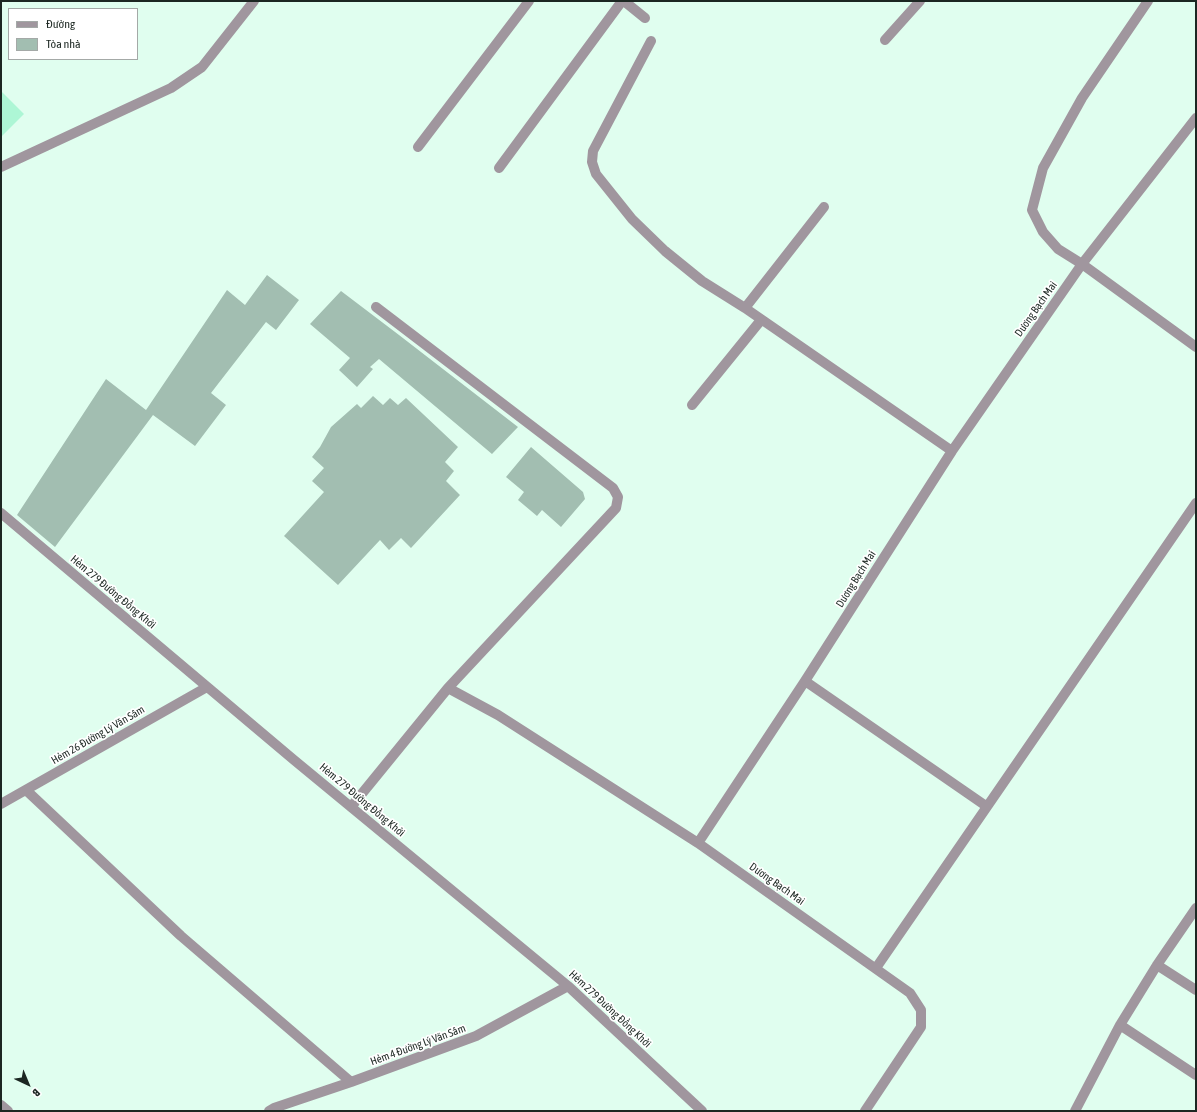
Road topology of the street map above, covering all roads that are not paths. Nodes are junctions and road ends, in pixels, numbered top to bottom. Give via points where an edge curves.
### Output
1 (254, 1) edge
2 (529, 1) edge
3 (623, 1) edge
4 (920, 1) edge
5 (1148, 1) edge
6 (645, 18) dead end
7 (885, 40) dead end
8 (651, 41) dead end
9 (1196, 118) edge
10 (418, 147) dead end
11 (1, 167) edge
12 (499, 168) dead end
13 (824, 207) dead end
14 (1082, 264) junction
15 (376, 307) dead end
16 (745, 308) junction
17 (761, 320) junction
18 (1196, 347) edge
19 (692, 405) dead end
20 (952, 451) junction
21 (1196, 503) edge
22 (1, 513) edge
23 (805, 681) junction
24 (207, 687) junction
25 (448, 688) junction
26 (26, 790) junction
27 (1, 804) edge
28 (986, 806) junction
29 (350, 807) junction
30 (698, 844) junction
31 (1196, 908) edge
32 (1157, 965) junction
33 (876, 968) junction
34 (568, 986) junction
35 (1196, 990) edge
36 (1120, 1025) junction
37 (1196, 1075) edge
38 (351, 1082) junction
39 (1, 1106) edge
40 (8, 1111) edge
41 (269, 1111) edge
42 (702, 1111) edge
43 (865, 1111) edge
44 (1074, 1111) edge

1 - 11 street via 202,67 171,88
2 - 10 street
3 - 6 street
3 - 12 street
4 - 7 street
5 - 14 street via 1082,98 1043,168 1032,210 1043,232 1058,249
8 - 16 street via 594,151 592,162 596,174 632,219 665,252 702,281
9 - 14 street, Dương Bạch Mai
13 - 16 street
14 - 18 street
14 - 20 street, Dương Bạch Mai
15 - 25 street via 613,488 618,497 616,508
16 - 17 street
17 - 19 street
17 - 20 street
20 - 23 street, Dương Bạch Mai
21 - 28 street
22 - 24 street, Hẻm 279 Đường Đồng Khởi
23 - 28 street
23 - 30 street, Dương Bạch Mai
24 - 26 street, Hẻm 26 Đường Lý Văn Sâm
24 - 29 street, Hẻm 279 Đường Đồng Khởi
25 - 29 street
25 - 30 street via 498,715
26 - 27 street, Hẻm 26 Đường Lý Văn Sâm
26 - 38 street via 181,936
28 - 33 street
29 - 34 street, Hẻm 279 Đường Đồng Khởi
30 - 33 street, Dương Bạch Mai
31 - 32 street
32 - 35 street
32 - 36 street
33 - 43 street, Dương Bạch Mai via 910,994 921,1010 921,1027
34 - 38 street, Hẻm 4 Đường Lý Văn Sâm via 476,1036
34 - 42 street, Hẻm 279 Đường Đồng Khởi
36 - 37 street
36 - 44 street
38 - 41 street, Hẻm 4 Đường Lý Văn Sâm
39 - 40 street

